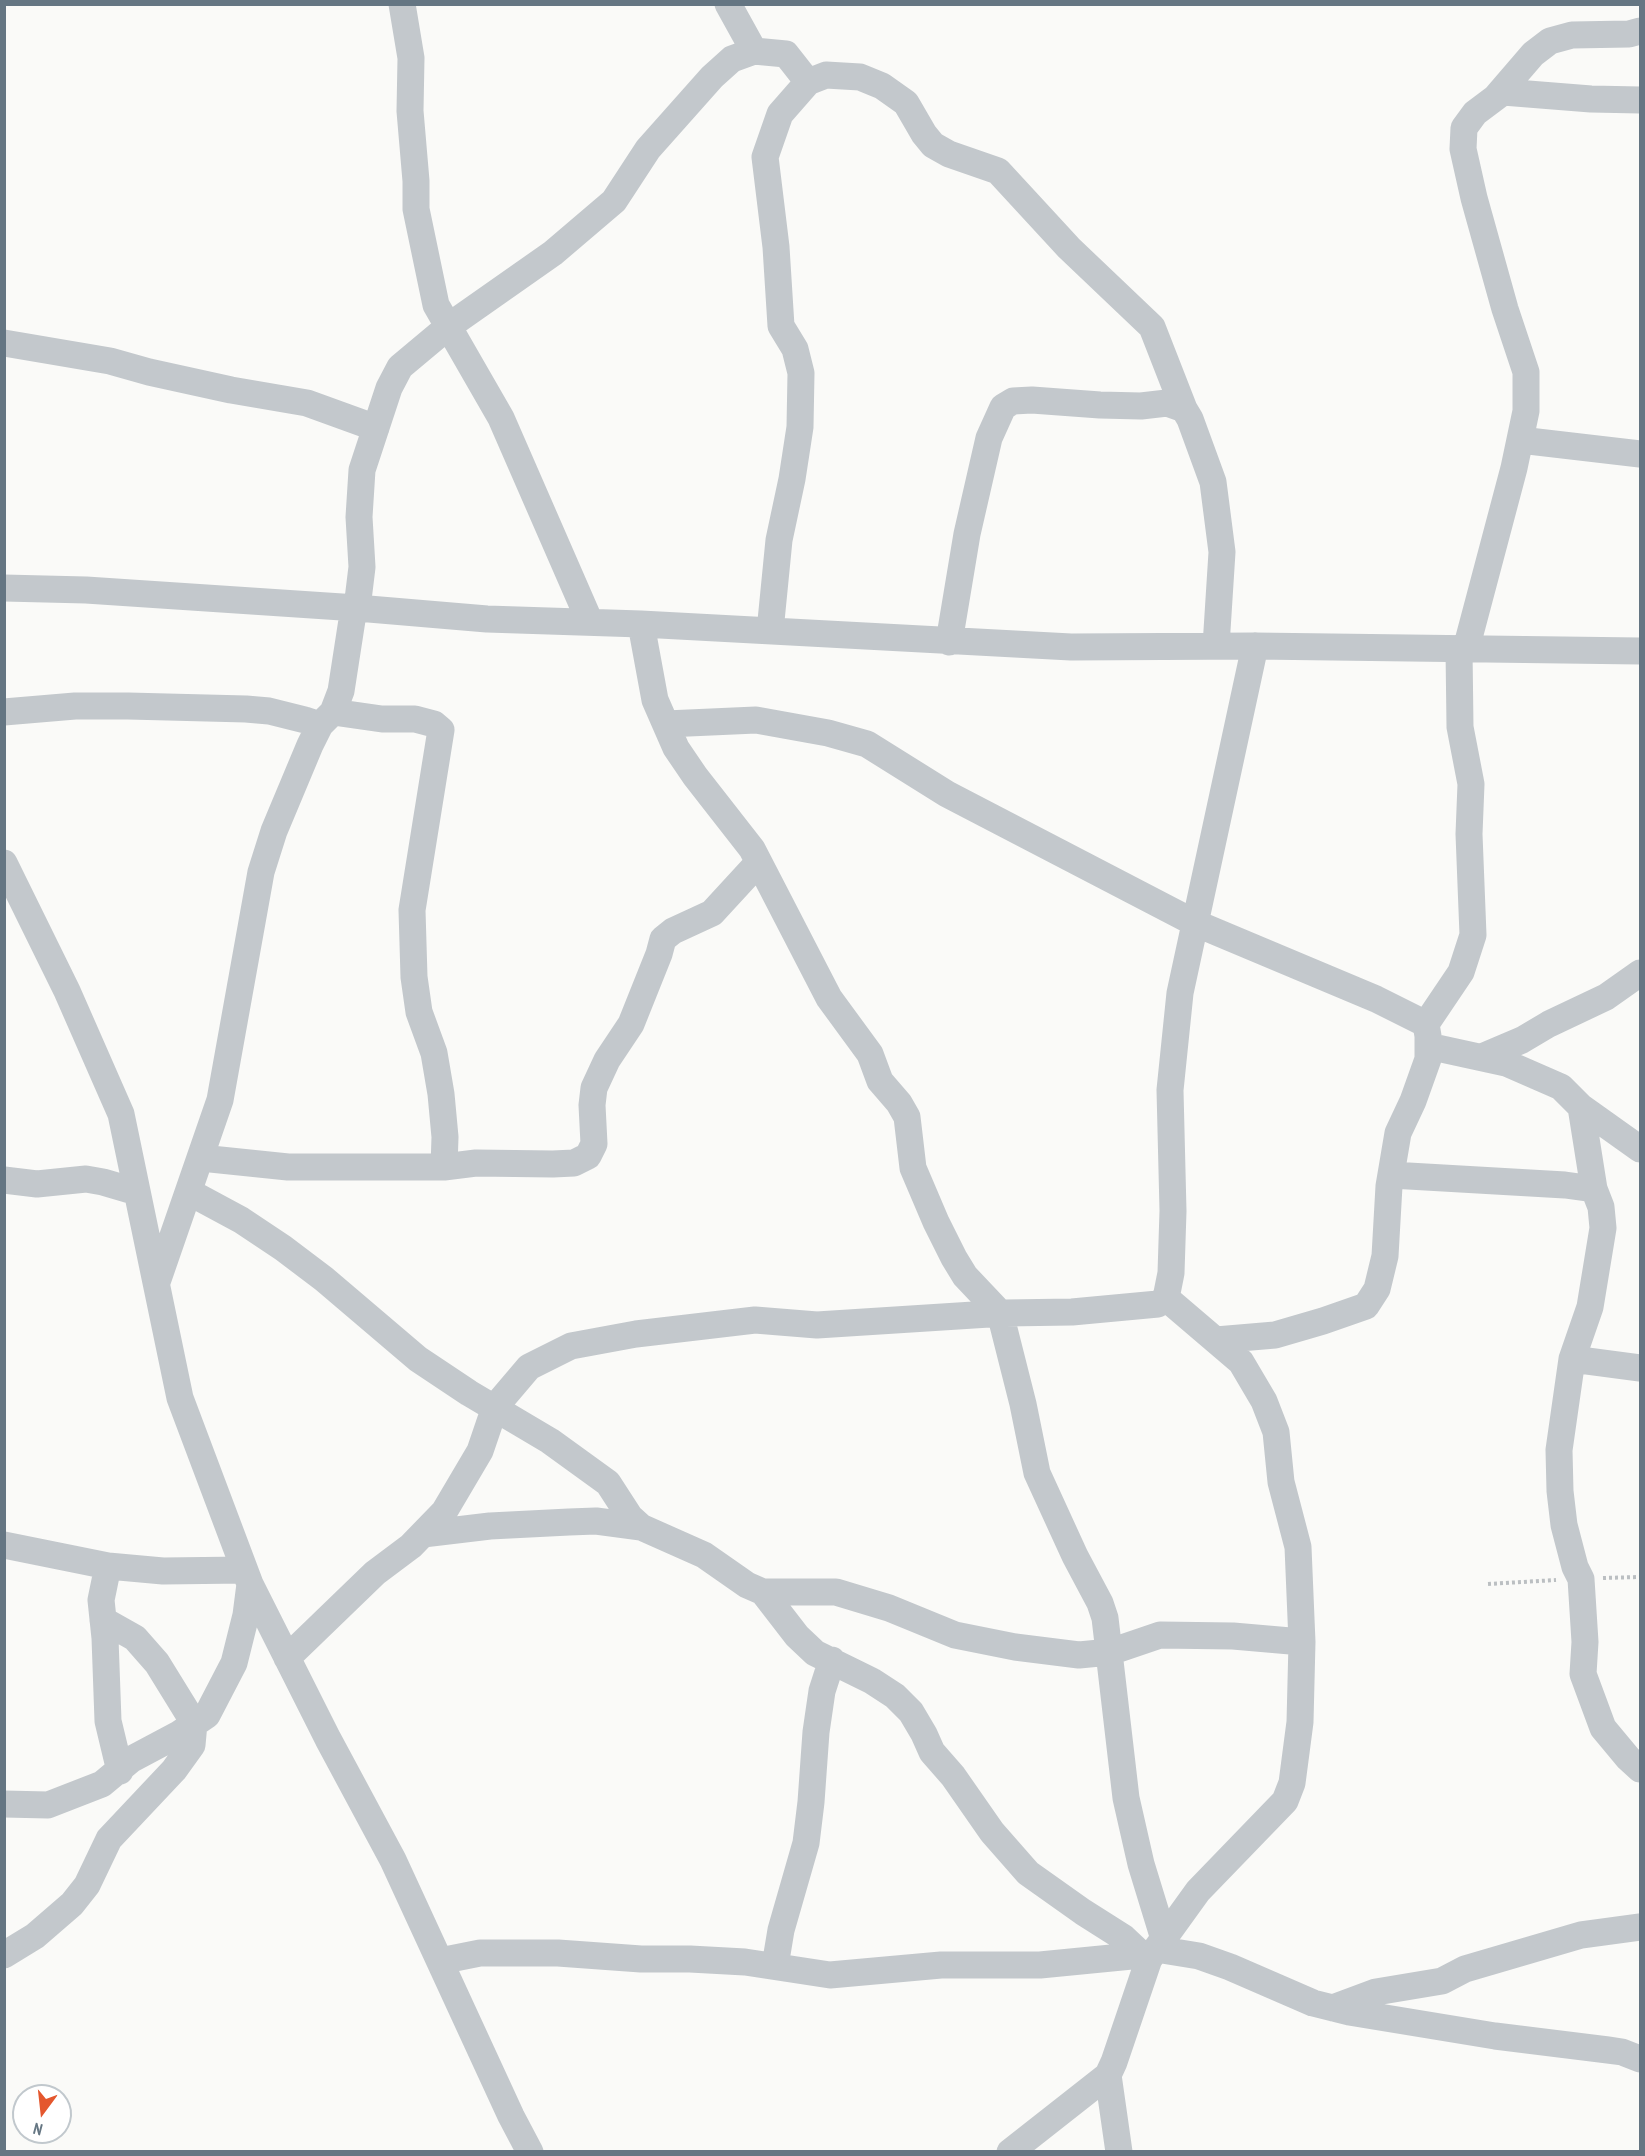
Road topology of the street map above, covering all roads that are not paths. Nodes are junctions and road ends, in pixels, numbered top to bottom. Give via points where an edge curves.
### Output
1 (402, 4) edge
2 (728, 4) edge
3 (1641, 31) edge
4 (754, 51) junction
5 (808, 82) junction
6 (1496, 97) junction
7 (1641, 100) edge
8 (449, 326) junction
9 (4, 343) edge
10 (1184, 409) junction
11 (376, 428) junction
12 (1520, 440) junction
13 (1641, 454) edge
14 (4, 588) edge
15 (355, 608) junction
16 (590, 622) junction
17 (641, 624) junction
18 (770, 631) junction
19 (949, 642) junction
20 (1216, 646) junction
21 (1255, 646) junction
22 (1462, 649) junction
23 (1641, 651) edge
24 (4, 712) edge
25 (327, 719) junction
26 (666, 724) junction
27 (4, 863) edge
28 (758, 863) junction
29 (1195, 923) junction
30 (1641, 973) edge
31 (1427, 1035) junction
32 (1482, 1058) junction
33 (1581, 1107) junction
34 (1641, 1149) edge
35 (201, 1158) junction
36 (444, 1167) junction
37 (1391, 1174) junction
38 (4, 1180) edge
39 (1594, 1189) junction
40 (137, 1192) junction
41 (189, 1192) junction
42 (156, 1282) junction
43 (1166, 1298) junction
44 (1000, 1313) junction
45 (1216, 1340) junction
46 (1572, 1359) junction
47 (1641, 1368) edge
48 (495, 1407) junction
49 (641, 1527) junction
50 (423, 1534) junction
51 (4, 1545) edge
52 (108, 1566) junction
53 (247, 1577) junction
54 (763, 1592) junction
55 (103, 1620) junction
56 (1302, 1642) junction
57 (1110, 1652) junction
58 (287, 1658) junction
59 (832, 1660) junction
60 (194, 1724) junction
61 (1641, 1769) edge
62 (120, 1771) junction
63 (4, 1804) edge
64 (1641, 1927) edge
65 (1153, 1950) junction
66 (4, 1955) edge
67 (440, 1961) junction
68 (775, 1966) junction
69 (1333, 2008) junction
70 (1641, 2059) edge
71 (1107, 2075) junction
72 (530, 2151) edge
73 (1010, 2151) edge
74 (1119, 2151) edge

1 - 8 street via 411,58 416,209 436,305
2 - 4 street
3 - 6 street via 1572,35 1550,41 1533,54
4 - 5 street via 786,54
4 - 8 street via 732,59 712,77 648,149 614,201 553,253
5 - 10 street via 826,75 860,77 882,86 906,103 933,145 998,171 1069,248 1152,327
5 - 18 street via 780,114 765,157 781,326 795,349 801,373 800,427 778,540
6 - 7 street via 1503,92
6 - 12 street via 1475,113 1464,128 1463,149 1505,309 1526,372 1526,411
8 - 11 street via 400,367
8 - 16 street via 501,418
9 - 11 street via 307,403
10 - 19 street via 1167,403 1130,406 1032,400 1013,401 1003,407 989,438 982,468
10 - 20 street via 1213,482 1222,552
11 - 15 street via 362,470 358,518 362,567
12 - 13 street
12 - 22 street
14 - 15 street
15 - 16 street via 487,619
15 - 25 street via 341,691
16 - 17 street
17 - 18 street
17 - 26 street via 655,700
18 - 19 street
19 - 20 street via 1071,647
20 - 21 street
21 - 22 street
21 - 29 street
22 - 23 street
22 - 31 street via 1460,727 1471,784 1473,935 1461,972
24 - 25 street via 96,706 246,709 305,720
25 - 35 street via 274,831 261,872 220,1100
25 - 36 street via 415,719 441,730 412,910 414,978 441,1094
26 - 28 street via 676,748 752,849
26 - 29 street via 756,720 867,744 947,794
27 - 40 street via 67,991 121,1114
28 - 36 street via 712,913 663,939 631,1024 594,1088 594,1144 588,1156 574,1163 476,1163
28 - 44 street via 829,998 870,1054 880,1081 899,1102 906,1117 917,1182 954,1258 965,1276
29 - 31 street via 1376,999
29 - 43 street via 1180,993 1170,1090 1173,1211
30 - 32 street via 1606,997
31 - 32 street
31 - 37 street via 1428,1059 1398,1133
32 - 33 street via 1506,1063 1562,1087
33 - 34 street
33 - 39 street
35 - 36 street via 308,1167
35 - 41 street
37 - 39 street
37 - 45 street via 1385,1256 1377,1289 1366,1306 1275,1335
38 - 40 street via 37,1184 86,1179
39 - 46 street via 1601,1207 1602,1228 1590,1307
40 - 42 street
41 - 42 street
41 - 48 street via 283,1248 418,1359
42 - 53 street via 180,1398
43 - 44 street via 1158,1304 1083,1311
43 - 45 street
44 - 48 street via 817,1325 755,1320 571,1346 529,1367
44 - 57 street via 1037,1473 1100,1603
45 - 56 street via 1241,1362 1264,1401 1276,1432 1281,1482 1298,1547
46 - 47 street
46 - 61 street via 1559,1450 1560,1491 1564,1526 1581,1579 1583,1674 1603,1728
48 - 49 street via 608,1483
48 - 50 street via 468,1474 444,1512
49 - 50 street via 596,1521
49 - 54 street via 704,1555
50 - 58 street via 375,1573
51 - 52 street
52 - 53 street
52 - 55 street via 101,1600
53 - 58 street
53 - 60 street via 246,1615 234,1663 207,1715
54 - 57 street via 836,1592 955,1635 1046,1652
54 - 59 street via 797,1636 815,1653
55 - 60 street via 135,1638 157,1662
55 - 62 street via 108,1722
56 - 57 street via 1161,1635
56 - 65 street via 1300,1722 1292,1783 1285,1801 1205,1884
57 - 65 street via 1126,1798 1141,1864
58 - 67 street via 393,1860
59 - 65 street via 887,1691 910,1712 932,1752 1028,1873 1124,1938
59 - 68 street via 822,1691 816,1732 806,1843
60 - 62 street via 132,1759
60 - 66 street via 192,1745 174,1770 109,1839 87,1885 72,1904 35,1936
62 - 63 street via 102,1784 48,1805
64 - 69 street via 1581,1935 1465,1969 1442,1981 1376,1992
65 - 68 street via 1040,1965 941,1965 830,1975
65 - 69 street via 1199,1956
65 - 71 street
67 - 68 street via 480,1953 558,1953
67 - 72 street
69 - 70 street via 1414,2024 1622,2052
71 - 73 street
71 - 74 street

